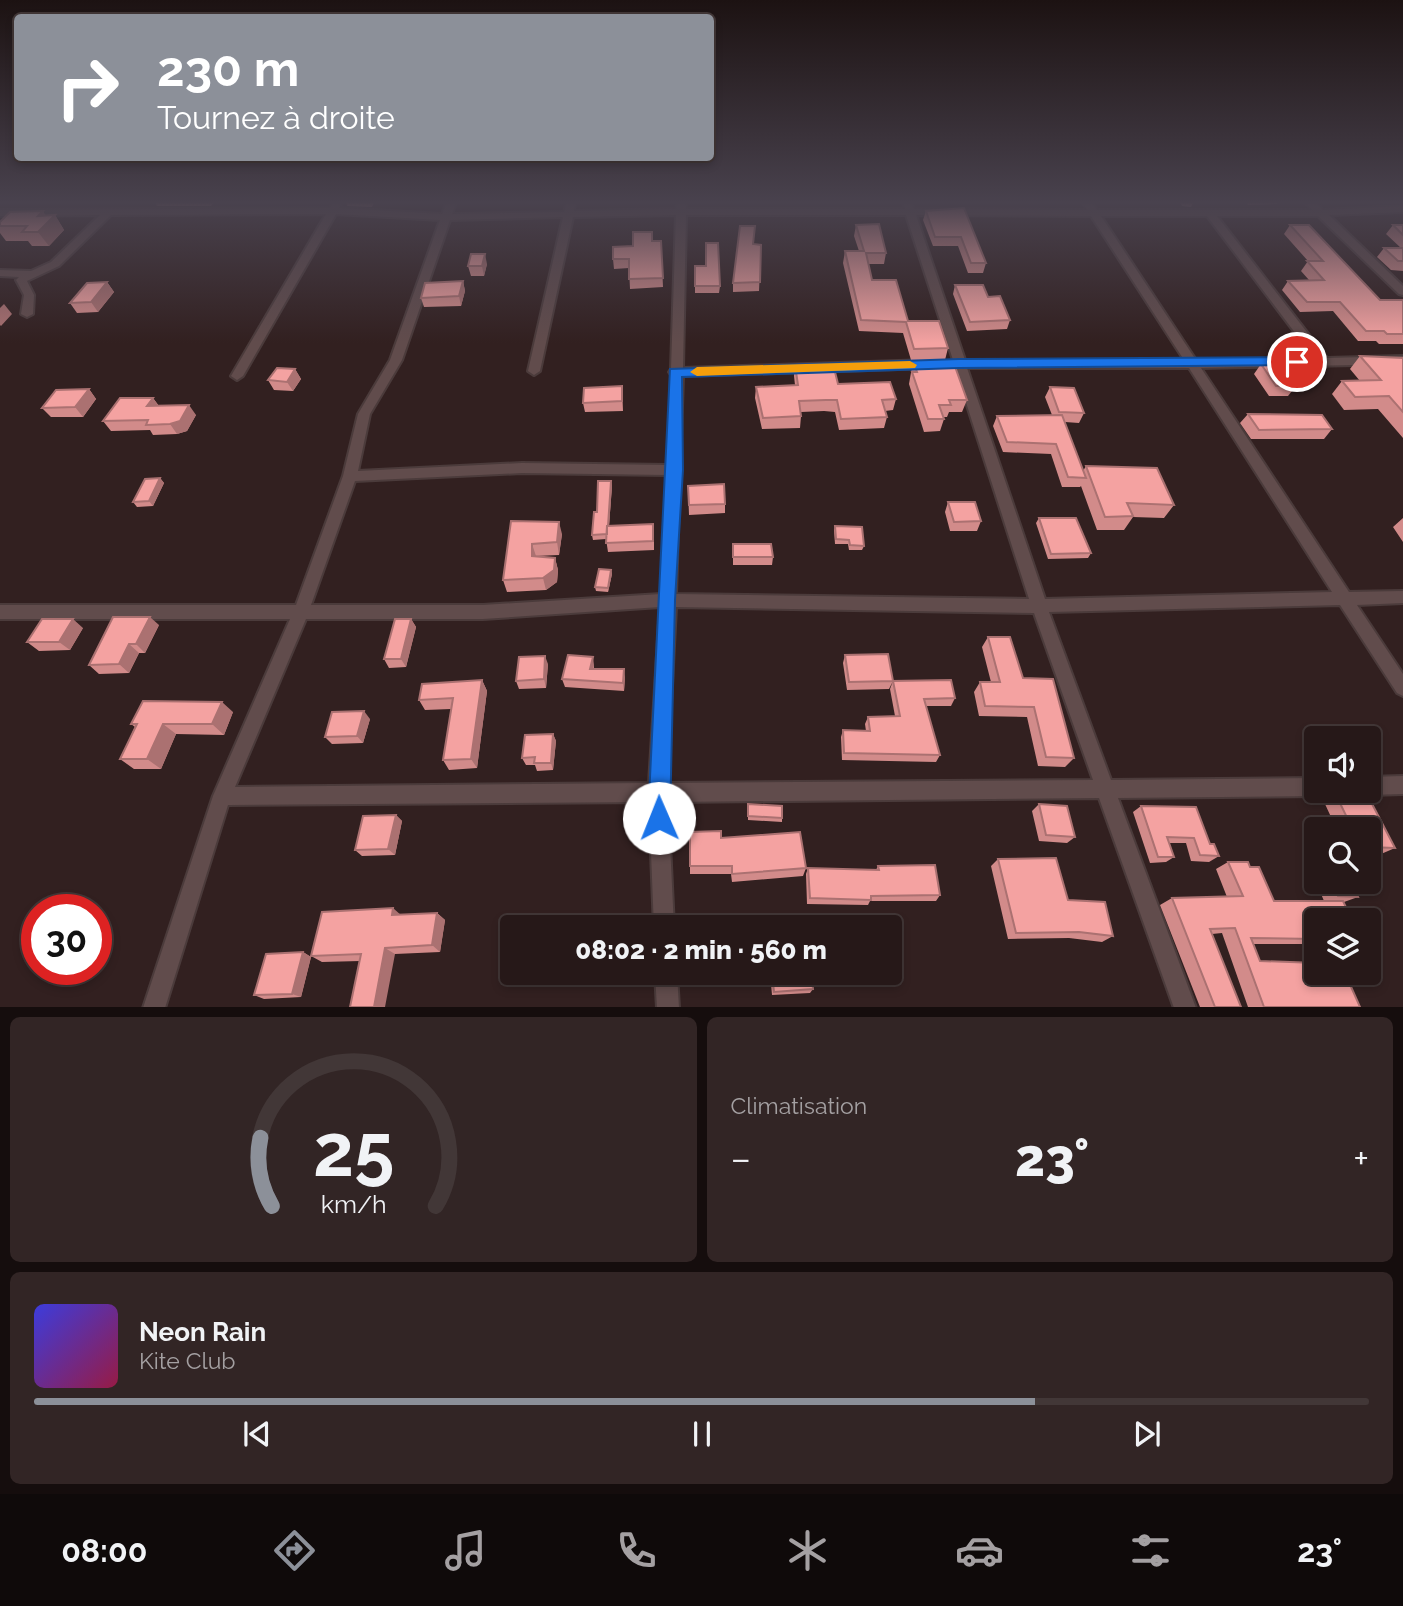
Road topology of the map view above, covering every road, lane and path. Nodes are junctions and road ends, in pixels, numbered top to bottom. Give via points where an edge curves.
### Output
1 (71, 249) edge
2 (310, 249) edge
3 (433, 249) edge
4 (561, 249) edge
5 (679, 249) edge
6 (922, 249) edge
7 (1118, 249) edge
8 (1237, 249) edge
9 (1358, 249) edge
10 (0, 273) edge
11 (30, 274) junction
12 (1403, 292) edge
13 (27, 314) dead end
14 (1403, 360) edge
15 (1323, 361) junction
16 (959, 363) junction
17 (1195, 364) junction
18 (534, 371) dead end
19 (675, 372) junction
20 (236, 376) dead end
21 (675, 470) junction
22 (350, 476) junction
23 (1344, 596) junction
24 (1403, 597) edge
25 (666, 600) junction
26 (1040, 606) junction
27 (0, 612) edge
28 (301, 612) junction
29 (1403, 688) edge
30 (1403, 785) edge
31 (1381, 786) edge
32 (1304, 787) edge
33 (658, 790) junction
34 (1104, 790) junction
35 (222, 796) junction
36 (663, 915) edge
37 (667, 985) edge
38 (154, 1007) edge
39 (668, 1007) edge
40 (1185, 1007) edge

1 - 11 street via 55,264
2 - 20 street
3 - 22 street via 396,360 363,414
4 - 18 street
5 - 19 street
6 - 16 street
7 - 17 street
8 - 15 street
9 - 12 street
10 - 11 street
11 - 13 street via 21,280 30,295
14 - 15 street
15 - 17 street
16 - 17 street
16 - 19 street
16 - 26 street
17 - 23 street
19 - 21 street
21 - 22 street via 522,468
21 - 25 street
22 - 28 street
23 - 24 street
23 - 26 street
23 - 29 street
25 - 26 street
25 - 28 street via 483,612
25 - 33 street
26 - 34 street
27 - 28 street
28 - 35 street
30 - 31 street
32 - 34 street
33 - 34 street
33 - 35 street
33 - 36 street
34 - 40 street
35 - 38 street
37 - 39 street

